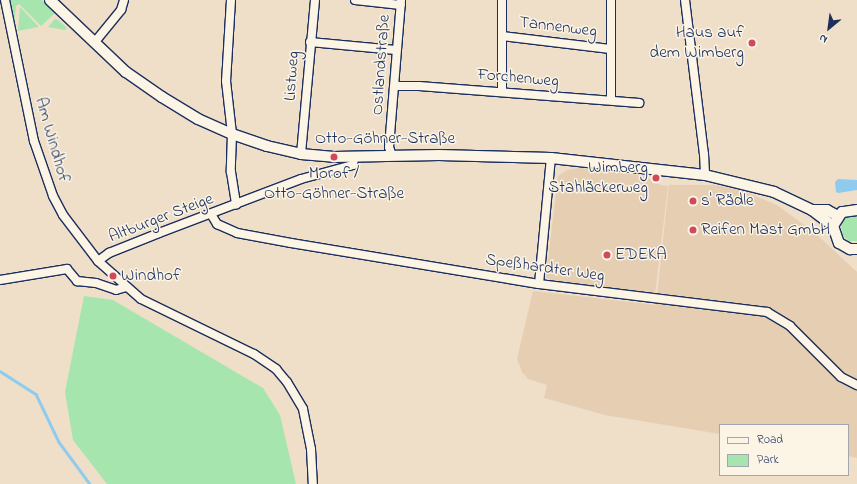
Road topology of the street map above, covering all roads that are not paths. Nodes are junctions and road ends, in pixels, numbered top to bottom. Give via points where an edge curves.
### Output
1 (5, 0) edge
2 (50, 0) edge
3 (124, 0) edge
4 (231, 0) edge
5 (315, 0) edge
6 (355, 0) edge
7 (502, 0) edge
8 (611, 0) edge
9 (685, 0) edge
10 (401, 3) edge
11 (502, 36) junction
12 (94, 42) junction
13 (310, 42) junction
14 (610, 49) junction
15 (396, 50) junction
16 (396, 86) junction
17 (502, 92) junction
18 (611, 100) junction
19 (639, 103) dead end
20 (232, 134) junction
21 (301, 154) junction
22 (392, 156) junction
23 (354, 158) junction
24 (551, 158) junction
25 (705, 175) junction
26 (236, 205) junction
27 (812, 210) junction
28 (857, 210) edge
29 (211, 214) junction
30 (838, 216) junction
31 (833, 226) junction
32 (857, 249) edge
33 (98, 261) junction
34 (0, 280) edge
35 (539, 284) junction
36 (126, 287) junction
37 (857, 385) edge
38 (313, 484) edge

1 - 33 street, Am Windhof via 28,118 41,166 63,215
2 - 12 street, Otto-Göhner-Straße
3 - 12 street via 121,10
4 - 20 street, Altburger Steige via 226,81
5 - 13 street, Listweg
6 - 10 street
7 - 11 street
8 - 14 street
9 - 25 street
10 - 15 street, Ostlandstraße
11 - 14 street, Tannenweg
11 - 17 street
12 - 20 street, Otto-Göhner-Straße via 126,72 162,98 198,119
13 - 15 street
13 - 21 street, Listweg
14 - 18 street
15 - 16 street, Ostlandstraße
16 - 17 street, Forchenweg
16 - 22 street, Ostlandstraße via 389,147
17 - 18 street, Forchenweg
18 - 19 street, Forchenweg
20 - 21 street, Otto-Göhner-Straße
20 - 26 street, Altburger Steige via 231,172
21 - 23 street, Otto-Göhner-Straße
22 - 23 street, Otto-Göhner-Straße
22 - 24 street, Otto-Göhner-Straße
23 - 26 street, Altburger Steige via 353,164 301,179
24 - 25 street, Otto-Göhner-Straße
24 - 35 street
25 - 27 street, Otto-Göhner-Straße via 774,192
26 - 29 street, Altburger Steige
27 - 30 street, Otto-Göhner-Straße via 827,210
27 - 31 street, Otto-Göhner-Straße
28 - 30 street via 847,210
29 - 33 street, Altburger Steige via 123,247
29 - 35 street, Speßhardter Weg via 217,224 237,233
30 - 31 street
31 - 32 street via 839,243
33 - 36 street, Am Windhof
34 - 36 street via 67,269 77,281 96,283 116,290
35 - 37 street, Speßhardter Weg via 767,312 790,326 841,377
36 - 38 street, Am Windhof via 164,311 254,354 280,374 303,409 311,449

